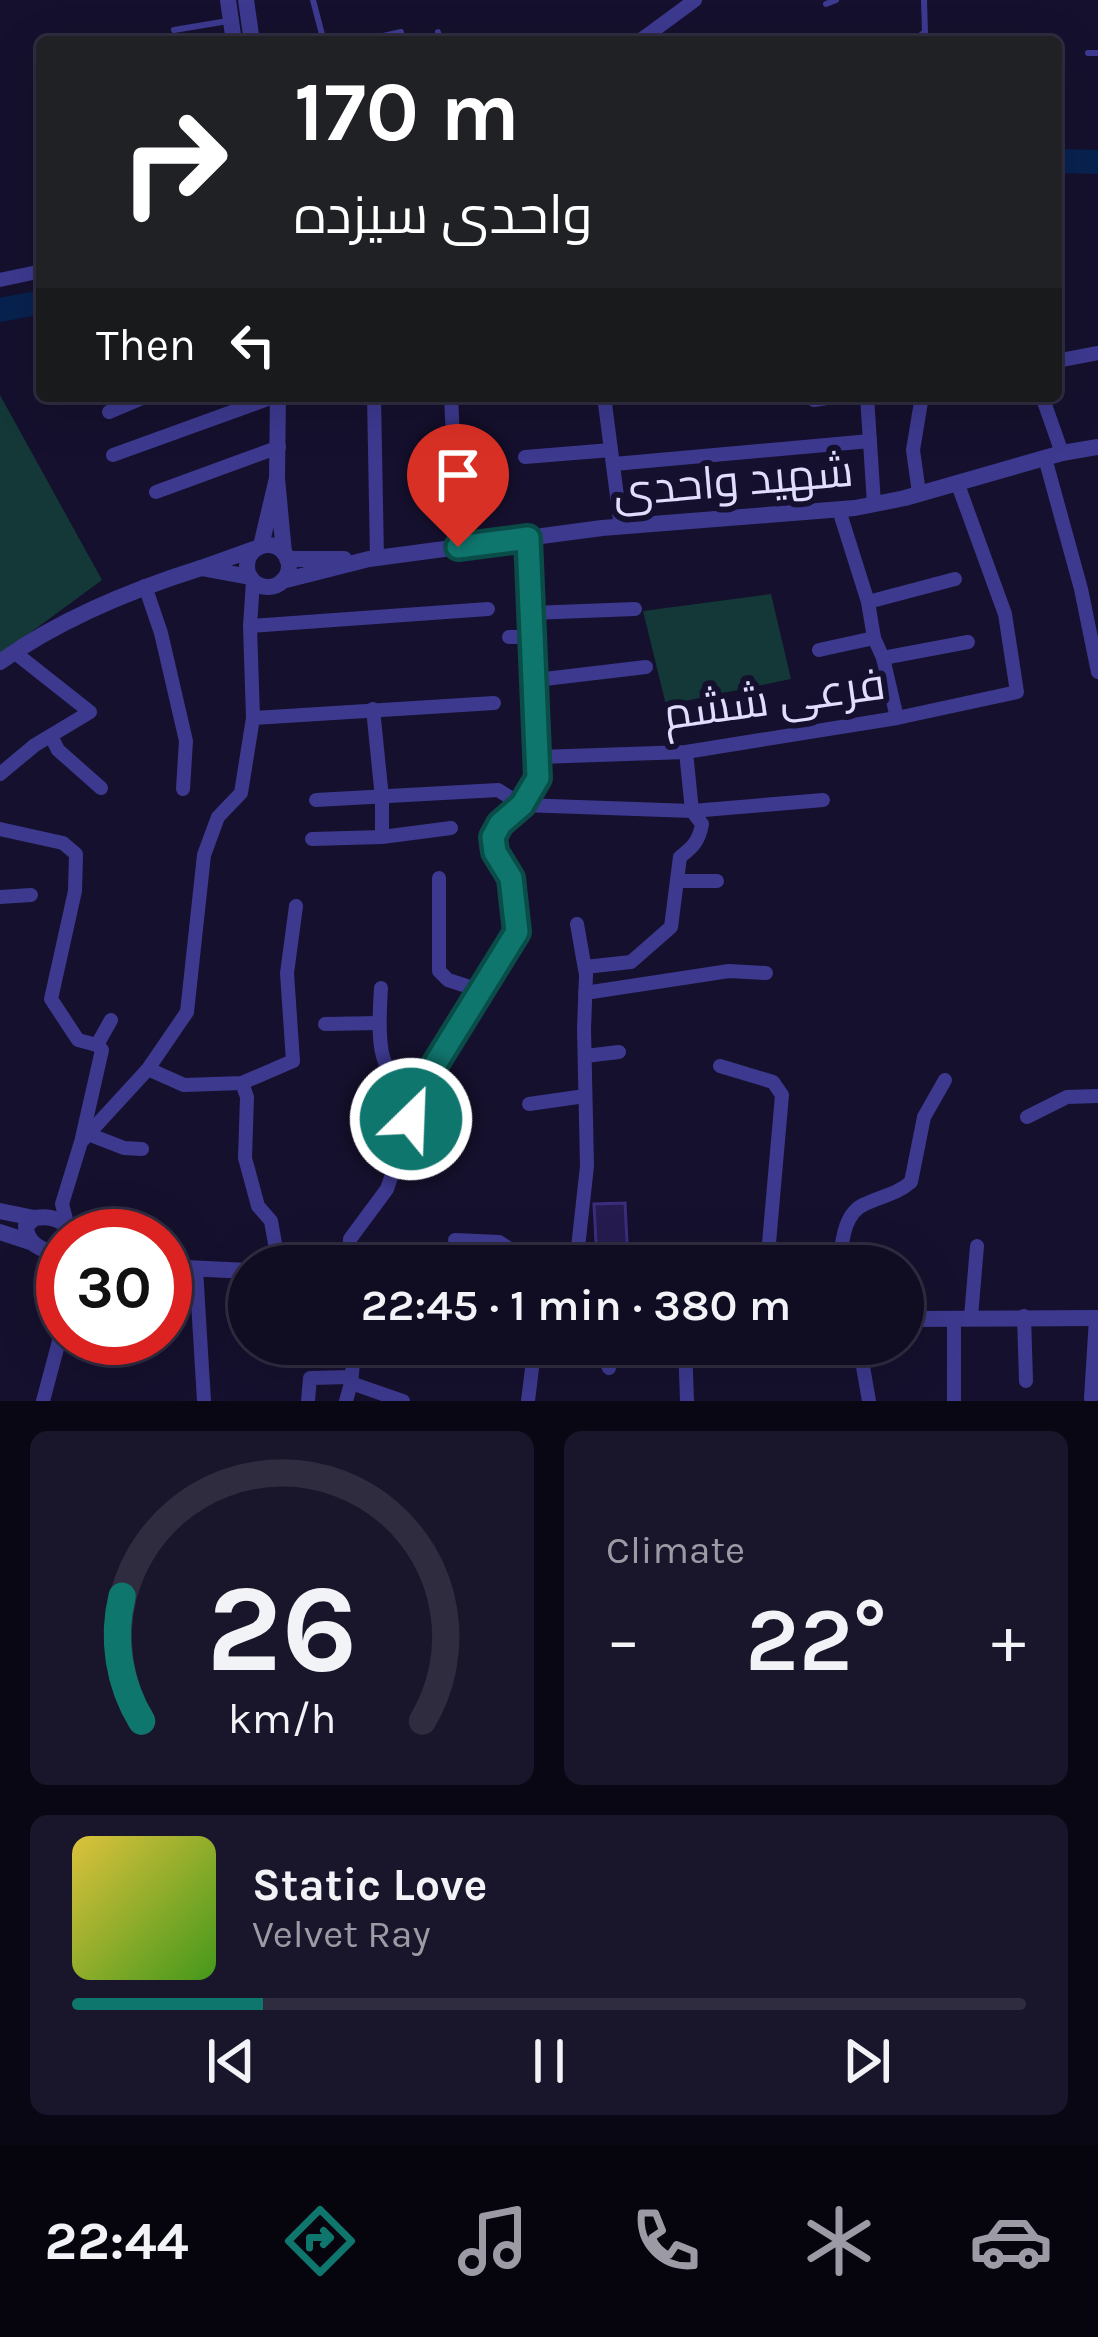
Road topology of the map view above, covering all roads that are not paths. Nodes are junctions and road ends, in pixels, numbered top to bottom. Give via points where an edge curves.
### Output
1 (228, 0) edge
2 (246, 0) edge
3 (313, 0) edge
4 (836, 0) edge
5 (924, 0) edge
6 (686, 3) edge
7 (826, 4) dead end
8 (231, 20) junction
9 (174, 30) dead end
10 (401, 32) dead end
11 (438, 32) dead end
12 (233, 36) edge
13 (251, 36) edge
14 (322, 36) edge
15 (383, 36) edge
16 (439, 36) edge
17 (645, 36) edge
18 (919, 36) edge
19 (1088, 53) dead end
20 (1098, 53) edge
21 (36, 272) edge
22 (0, 280) edge
23 (1098, 353) edge
24 (1062, 360) edge
25 (133, 402) edge
26 (260, 402) edge
27 (277, 402) edge
28 (374, 402) edge
29 (451, 402) edge
30 (605, 402) edge
31 (867, 402) edge
32 (921, 402) edge
33 (1043, 402) edge
34 (109, 412) dead end
35 (870, 441) junction
36 (279, 447) junction
37 (1098, 448) edge
38 (113, 455) dead end
39 (1053, 456) junction
40 (524, 457) dead end
41 (612, 457) junction
42 (277, 478) junction
43 (957, 482) junction
44 (157, 492) dead end
45 (919, 493) junction
46 (874, 504) junction
47 (838, 510) junction
48 (621, 527) junction
49 (528, 538) junction
50 (458, 547) junction
51 (258, 548) junction
52 (286, 556) junction
53 (373, 559) junction
54 (201, 568) junction
55 (252, 579) junction
56 (955, 579) dead end
57 (282, 581) junction
58 (145, 586) junction
59 (868, 602) junction
60 (488, 608) dead end
61 (635, 609) dead end
62 (532, 613) junction
63 (250, 626) junction
64 (509, 637) dead end
65 (533, 637) junction
66 (874, 638) junction
67 (968, 642) dead end
68 (819, 650) dead end
69 (7, 657) edge
70 (883, 658) junction
71 (646, 667) dead end
72 (1098, 671) edge
73 (536, 680) junction
74 (494, 703) dead end
75 (373, 709) junction
76 (253, 718) junction
77 (897, 718) junction
78 (51, 736) junction
79 (686, 752) junction
80 (539, 757) junction
81 (0, 774) edge
82 (101, 788) dead end
83 (183, 789) dead end
84 (382, 798) junction
85 (316, 800) dead end
86 (823, 800) dead end
87 (522, 805) junction
88 (692, 811) junction
89 (451, 828) dead end
90 (0, 829) edge
91 (382, 837) junction
92 (311, 838) dead end
93 (440, 878) dead end
94 (677, 881) junction
95 (717, 881) dead end
96 (31, 895) dead end
97 (0, 897) edge
98 (296, 906) dead end
99 (577, 924) dead end
100 (631, 962) junction
101 (585, 967) junction
102 (766, 973) dead end
103 (642, 986) junction
104 (381, 988) dead end
105 (482, 991) junction
106 (586, 993) junction
107 (111, 1020) dead end
108 (379, 1023) junction
109 (325, 1024) dead end
110 (98, 1045) junction
111 (619, 1052) dead end
112 (585, 1056) junction
113 (720, 1066) dead end
114 (148, 1070) junction
115 (945, 1080) dead end
116 (242, 1083) junction
117 (423, 1084) junction
118 (586, 1096) junction
119 (1098, 1096) edge
120 (529, 1104) dead end
121 (1027, 1117) dead end
122 (84, 1138) junction
123 (142, 1150) dead end
124 (62, 1204) junction
125 (53, 1209) edge
126 (64, 1209) edge
127 (0, 1211) edge
128 (36, 1218) edge
129 (36, 1219) edge
130 (0, 1232) edge
131 (454, 1240) dead end
132 (33, 1243) junction
133 (36, 1245) edge
134 (275, 1245) edge
135 (350, 1245) edge
136 (504, 1245) edge
137 (578, 1245) edge
138 (769, 1245) edge
139 (843, 1245) edge
140 (977, 1246) dead end
141 (192, 1269) edge
142 (196, 1269) junction
143 (228, 1270) edge
144 (1024, 1316) junction
145 (963, 1318) junction
146 (1097, 1318) edge
147 (924, 1319) edge
148 (53, 1365) edge
149 (353, 1365) edge
150 (533, 1365) edge
151 (608, 1365) edge
152 (686, 1365) edge
153 (863, 1365) edge
154 (609, 1368) dead end
155 (351, 1380) junction
156 (1026, 1381) dead end
157 (1091, 1398) edge
158 (44, 1401) edge
159 (204, 1401) edge
160 (308, 1401) edge
161 (346, 1401) edge
162 (403, 1401) edge
163 (528, 1401) edge
164 (687, 1401) edge
165 (869, 1401) edge
166 (954, 1401) edge

1 - 8 street
2 - 13 street
3 - 14 lane
4 - 7 lane
5 - 18 lane
6 - 17 street
8 - 9 lane
8 - 12 street
10 - 15 lane
11 - 16 lane
19 - 20 lane
21 - 22 street
23 - 24 street
25 - 34 street
26 - 38 street
27 - 36 street
28 - 53 street
29 - 50 street
30 - 41 street
31 - 35 street
32 - 45 street via 913,450
33 - 39 street
35 - 41 street
35 - 46 street
36 - 42 street
36 - 44 street
37 - 39 street, شهید واحدی
39 - 43 street, شهید واحدی
39 - 72 street
40 - 41 street
41 - 48 street
42 - 51 street
42 - 52 street
43 - 45 street, شهید واحدی
43 - 77 street, فرعی ششم via 1005,614 1017,692
45 - 46 street, شهید واحدی
46 - 47 street, شهید واحدی
47 - 48 street, شهید واحدی
47 - 59 street
48 - 49 street, شهید واحدی
49 - 50 street, شهید واحدی
49 - 62 street
50 - 53 street, شهید واحدی
51 - 52 street via 274,546
51 - 54 street
51 - 55 street via 248,560
52 - 53 street
52 - 57 street
53 - 57 street
54 - 55 street
54 - 58 street
55 - 57 street via 264,586
55 - 63 street
56 - 59 street
58 - 69 street
58 - 83 street via 186,741
59 - 66 street
60 - 63 street
61 - 62 street
62 - 65 street
63 - 76 street
64 - 65 street
65 - 73 street
66 - 68 street
66 - 70 street
67 - 70 street
69 - 78 street via 91,712
70 - 77 street
71 - 73 street
73 - 80 street
74 - 75 street
75 - 76 street
75 - 84 street
76 - 114 street via 241,793 218,817 204,855 187,1012
77 - 79 street, فرعی ششم
78 - 81 street
78 - 82 street
79 - 80 street, فرعی ششم
79 - 88 street
80 - 87 street via 538,778
84 - 85 street
84 - 87 street via 498,790
84 - 91 street
86 - 88 street
87 - 88 street
87 - 105 street via 493,837 511,878 517,932
88 - 94 street via 700,836 680,857
89 - 91 street
90 - 110 street via 63,843 76,854 51,999 78,1040
91 - 92 street
93 - 105 street via 439,971
94 - 95 street
94 - 100 street via 670,927
96 - 97 street
98 - 116 street via 287,973 293,1060
99 - 101 street
100 - 101 street
100 - 103 street
101 - 106 street
102 - 103 street
103 - 106 street
104 - 108 street
105 - 117 street
106 - 112 street
107 - 110 street
108 - 109 street
108 - 117 street via 389,1069
110 - 122 street via 103,1054
111 - 112 street
112 - 118 street
113 - 138 street via 773,1082 782,1095
114 - 116 street via 184,1085
114 - 122 street
115 - 139 street via 924,1118 911,1182 852,1211
116 - 134 street via 245,1158
117 - 135 street via 387,1189
118 - 120 street
118 - 137 street
119 - 121 street via 1067,1097
122 - 123 street
122 - 124 street
124 - 125 street
124 - 126 street
127 - 128 street
129 - 132 street via 25,1231
130 - 132 street
131 - 136 street
132 - 133 street
140 - 145 street
141 - 142 street
142 - 143 street
142 - 159 street
144 - 145 street
144 - 146 street
144 - 156 street
145 - 147 street
145 - 166 street
146 - 157 street
148 - 158 street
149 - 155 street
150 - 163 street
151 - 154 street
152 - 164 street
153 - 165 street
155 - 160 street via 310,1378
155 - 161 street
155 - 162 street

